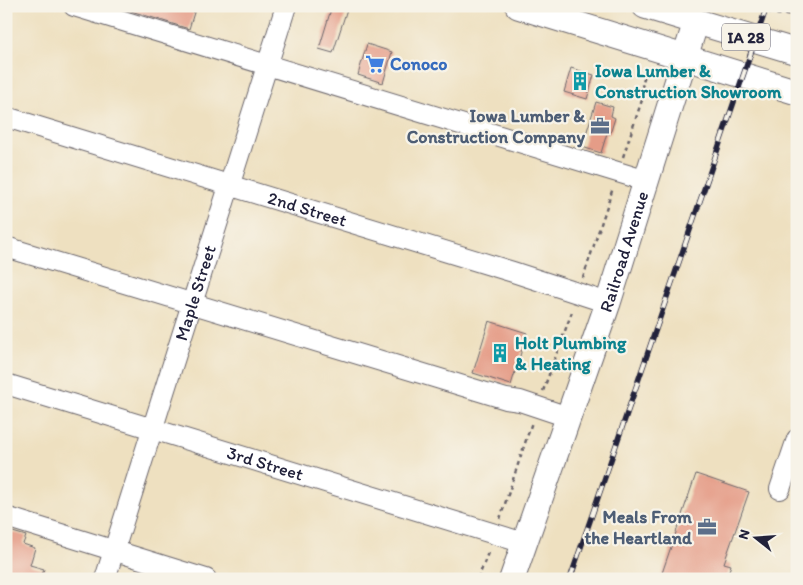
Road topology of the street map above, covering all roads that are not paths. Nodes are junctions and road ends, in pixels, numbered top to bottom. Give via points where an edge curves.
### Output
1 (74, 6) edge
2 (286, 6) edge
3 (518, 6) edge
4 (645, 6) edge
5 (698, 14) edge
6 (797, 52) edge
7 (685, 57) junction
8 (267, 66) junction
9 (797, 92) edge
10 (6, 117) edge
11 (646, 181) junction
12 (229, 185) junction
13 (6, 248) edge
14 (192, 303) junction
15 (608, 303) junction
16 (6, 384) edge
17 (568, 417) junction
18 (152, 428) junction
19 (797, 439) edge
20 (780, 488) dead end
21 (6, 517) edge
22 (524, 543) junction
23 (114, 550) junction
24 (105, 579) edge
25 (206, 579) edge
26 (512, 579) edge

1 - 8 street
2 - 8 street, Maple Street
3 - 7 main road, IA 28
4 - 5 main road, IA 28
5 - 6 main road, IA 28
5 - 7 main road, Railroad Avenue
7 - 9 main road, IA 28
7 - 11 main road, Railroad Avenue
8 - 11 street
8 - 12 street, Maple Street
10 - 12 street, 2nd Street
11 - 15 main road, Railroad Avenue
12 - 14 street, Maple Street
12 - 15 street, 2nd Street
13 - 14 street
14 - 17 street
14 - 18 street, Maple Street
15 - 17 main road, Railroad Avenue
16 - 18 street, 3rd Street
17 - 22 main road, Railroad Avenue
18 - 22 street, 3rd Street
18 - 23 street, Maple Street
19 - 20 street
21 - 23 street
22 - 26 main road, Railroad Avenue
23 - 24 street, Maple Street
23 - 25 street

